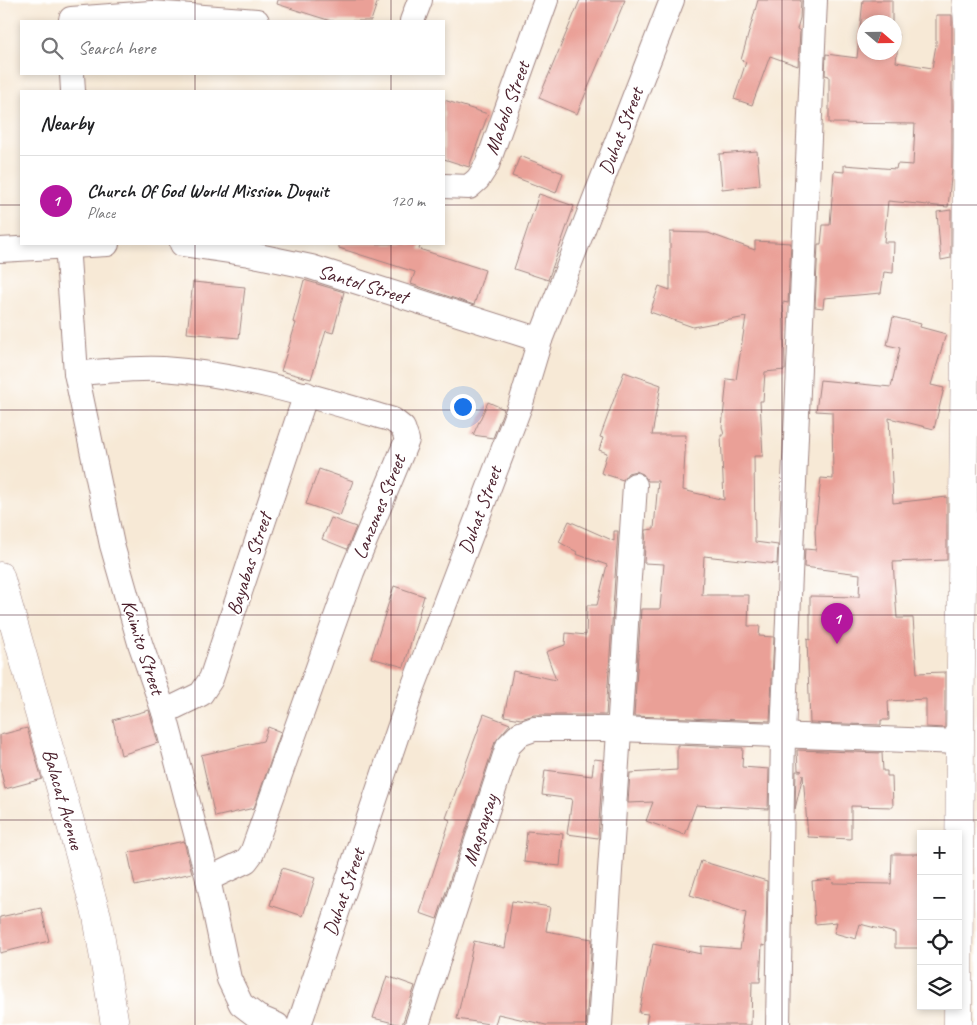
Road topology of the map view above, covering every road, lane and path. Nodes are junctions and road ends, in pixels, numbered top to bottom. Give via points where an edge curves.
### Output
1 (420, 0) edge
2 (546, 0) edge
3 (672, 0) edge
4 (815, 0) edge
5 (966, 0) edge
6 (70, 13) edge
7 (244, 20) edge
8 (412, 20) edge
9 (72, 75) edge
10 (73, 90) edge
11 (445, 186) edge
12 (56, 245) edge
13 (67, 245) edge
14 (189, 245) edge
15 (0, 250) edge
16 (540, 340) junction
17 (76, 373) junction
18 (306, 394) junction
19 (635, 486) dead end
20 (0, 576) edge
21 (164, 712) junction
22 (619, 729) junction
23 (783, 735) junction
24 (960, 742) junction
25 (208, 879) junction
26 (115, 1025) edge
27 (277, 1025) edge
28 (300, 1025) edge
29 (417, 1025) edge
30 (600, 1025) edge
31 (778, 1025) edge
32 (958, 1025) edge

1 - 8 street
2 - 11 street, Mabolo Street via 487,165 468,187
3 - 16 street, Duhat Street
4 - 23 street
5 - 24 street via 969,33
6 - 7 street via 151,13
9 - 10 street
12 - 15 street
13 - 17 street, Kaimito Street
14 - 16 street, Santol Street via 311,268
16 - 28 street, Duhat Street via 521,403 412,690
17 - 18 street, Lanzones Street via 162,368
17 - 21 street, Kaimito Street via 112,545
18 - 21 street, Bayabas Street via 211,679 201,694
18 - 25 street, Lanzones Street via 393,420 404,428 407,440 352,572 252,853 241,864
19 - 22 street
20 - 26 street, Balacat Avenue via 97,916
21 - 25 street, Kaimito Street
22 - 23 street, Magsaysay
22 - 29 street, Magsaysay via 534,729 520,734 508,746
22 - 30 street
23 - 24 street, Magsaysay
23 - 31 street
24 - 32 street
25 - 27 street, Kaimito Street via 229,979 241,1004 258,1017

